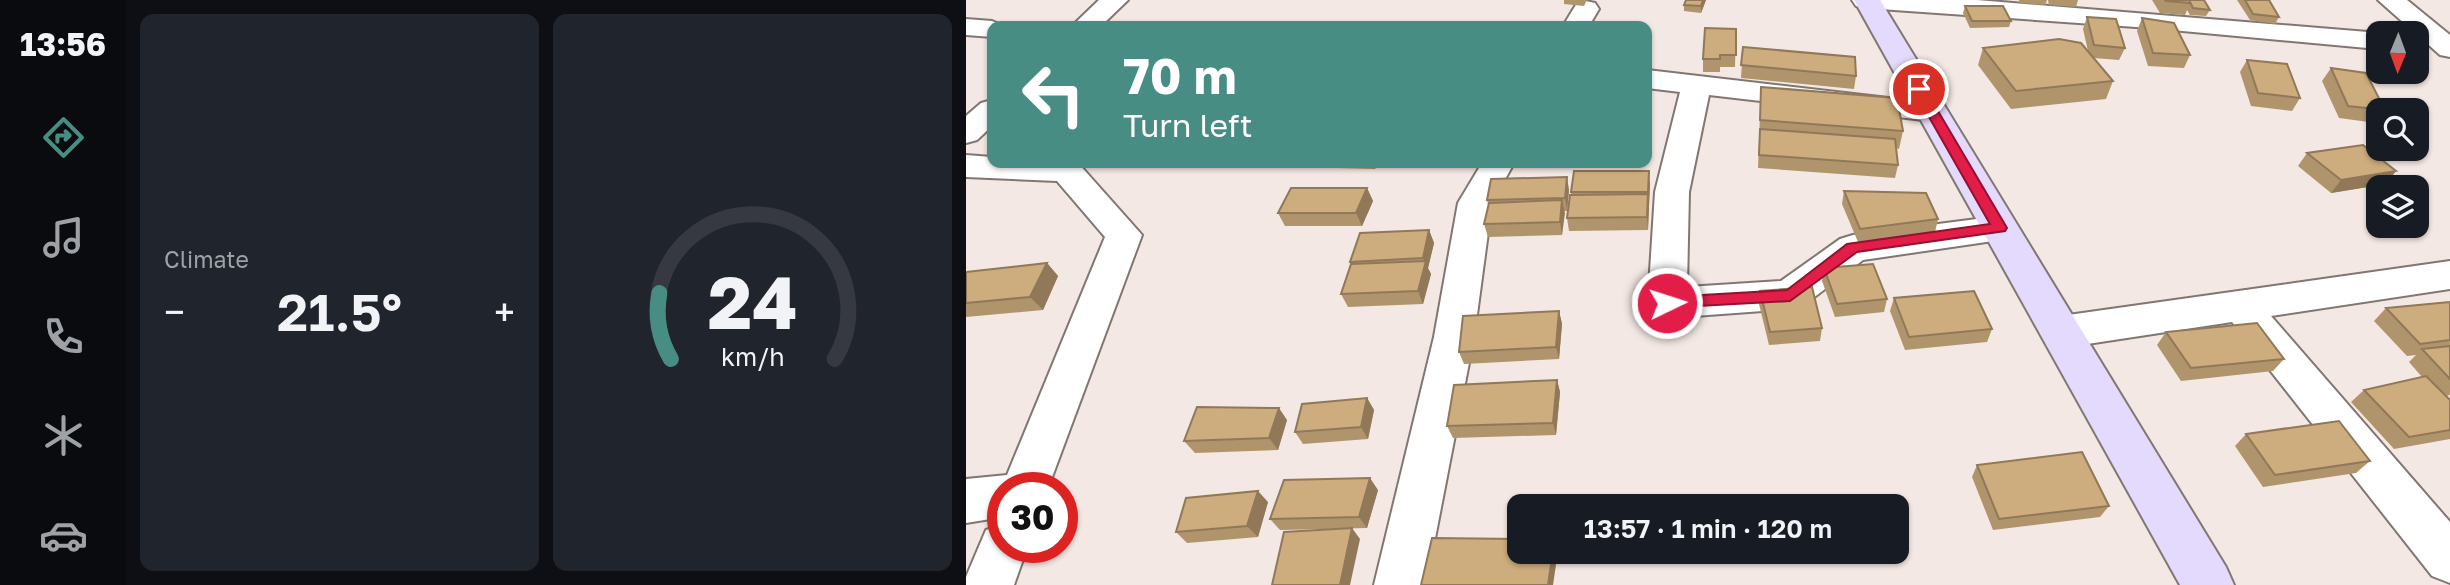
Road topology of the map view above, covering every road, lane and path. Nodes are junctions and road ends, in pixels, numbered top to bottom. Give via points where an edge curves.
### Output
1 (1115, 0) edge
2 (1866, 0) edge
3 (2391, 0) edge
4 (1091, 21) edge
5 (966, 27) edge
6 (987, 29) edge
7 (2366, 40) edge
8 (2429, 47) edge
9 (2450, 49) edge
10 (1652, 80) edge
11 (1696, 85) junction
12 (1932, 111) junction
13 (987, 114) edge
14 (966, 133) edge
15 (966, 166) edge
16 (987, 167) edge
17 (1006, 168) edge
18 (1495, 168) edge
19 (2000, 228) junction
20 (2443, 284) edge
21 (2240, 306) junction
22 (2061, 332) junction
23 (1031, 472) edge
24 (987, 498) edge
25 (966, 501) edge
26 (2450, 559) edge
27 (997, 563) edge
28 (988, 585) edge
29 (1400, 585) edge
30 (2208, 585) edge

1 - 4 street
2 - 7 street
2 - 12 main road
3 - 9 street
5 - 6 street
8 - 9 street
10 - 11 street
11 - 12 street
11 - 19 street via 1672,192 1667,303 1790,295 1853,248
12 - 19 main road
13 - 14 street
15 - 16 street
17 - 23 street via 1066,171 1124,235
18 - 29 street via 1475,203 1454,337
19 - 22 main road
20 - 21 street
21 - 22 street
21 - 26 street
22 - 30 main road
24 - 25 street
27 - 28 street

